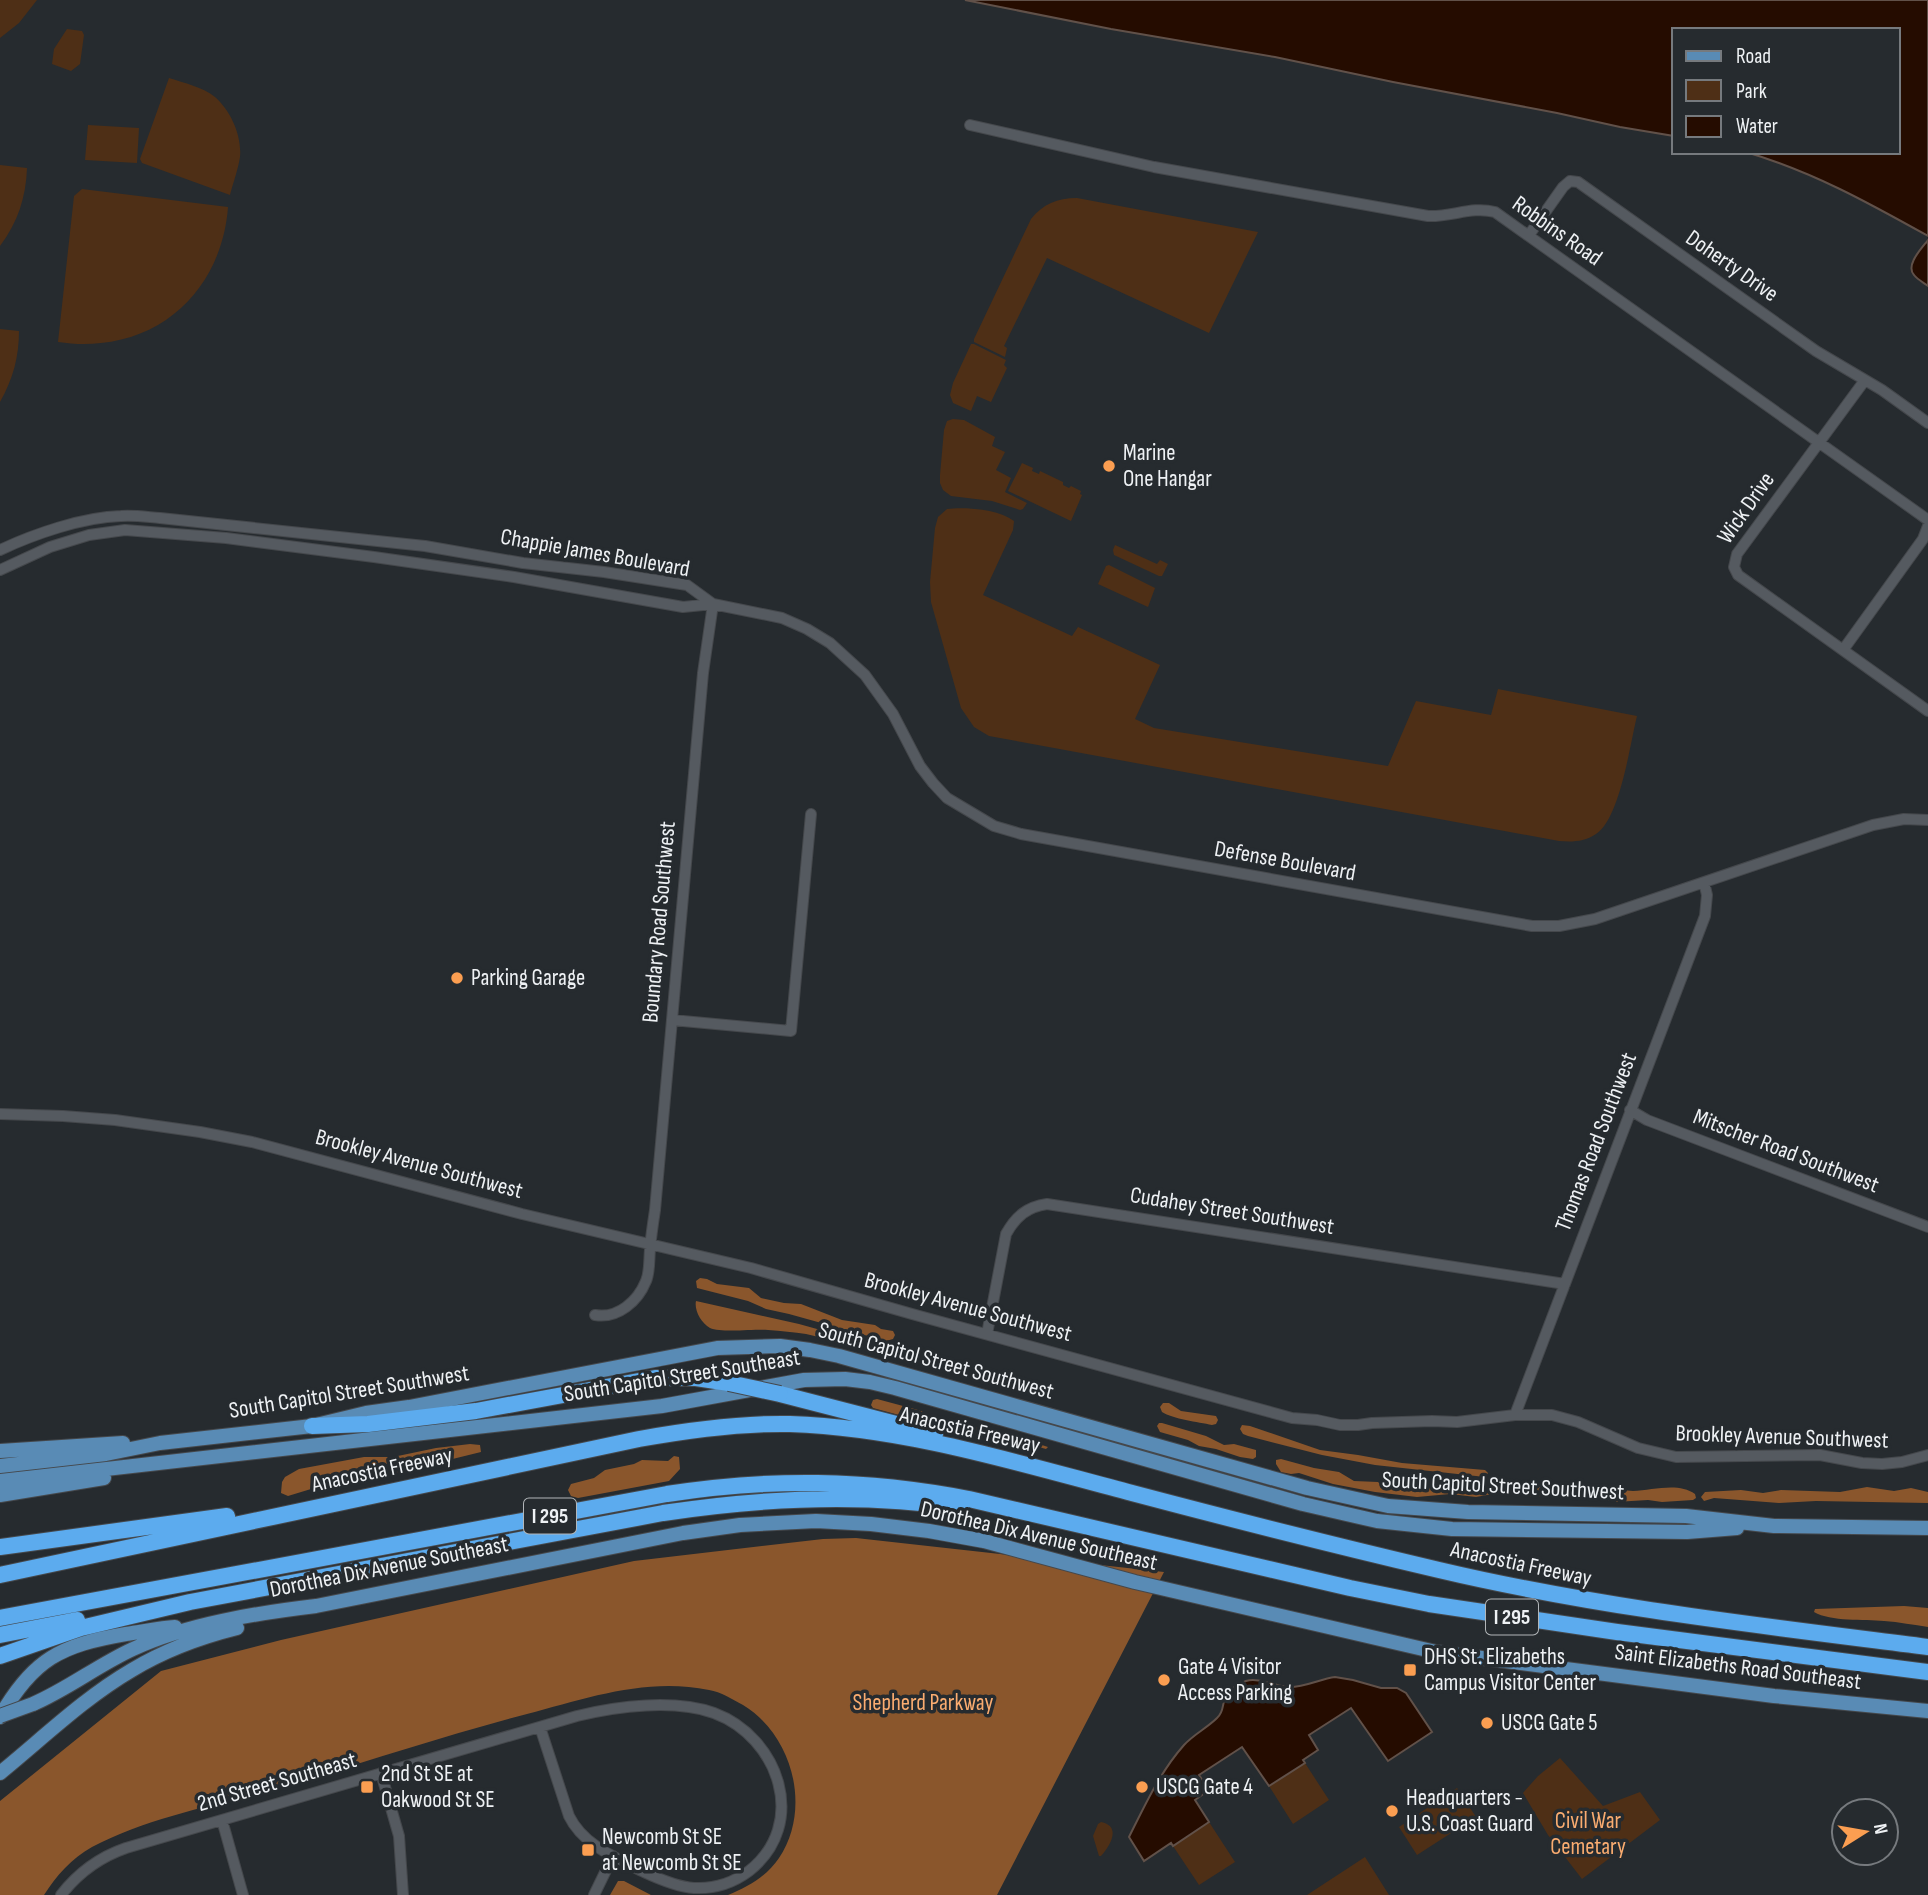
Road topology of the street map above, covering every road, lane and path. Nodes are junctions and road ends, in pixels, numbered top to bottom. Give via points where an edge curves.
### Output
1 (970, 125) dead end
2 (1529, 235) junction
3 (1865, 380) junction
4 (1928, 423) edge
5 (1818, 443) junction
6 (1928, 523) edge
7 (0, 550) edge
8 (0, 569) edge
9 (713, 604) junction
10 (1843, 650) junction
11 (1928, 711) edge
12 (811, 814) dead end
13 (1928, 820) edge
14 (1704, 882) junction
15 (672, 1020) junction
16 (1630, 1110) junction
17 (0, 1114) edge
18 (1928, 1227) edge
19 (650, 1245) junction
20 (1565, 1284) junction
21 (595, 1315) dead end
22 (987, 1334) junction
23 (1515, 1415) junction
24 (312, 1426) junction
25 (160, 1443) junction
26 (0, 1451) edge
27 (1928, 1455) edge
28 (187, 1459) junction
29 (0, 1466) edge
30 (0, 1481) edge
31 (0, 1495) edge
32 (344, 1501) junction
33 (1774, 1525) junction
34 (1928, 1528) edge
35 (1102, 1531) junction
36 (0, 1547) edge
37 (1363, 1551) junction
38 (0, 1575) edge
39 (1173, 1591) joint
40 (190, 1602) junction
41 (316, 1606) junction
42 (0, 1618) edge
43 (204, 1626) junction
44 (0, 1635) edge
45 (1928, 1647) edge
46 (0, 1656) edge
47 (1928, 1672) edge
48 (1928, 1710) edge
49 (0, 1717) edge
50 (540, 1727) junction
51 (0, 1773) edge
52 (381, 1773) junction
53 (222, 1820) junction
54 (613, 1856) junction
55 (61, 1895) edge
56 (243, 1895) edge
57 (403, 1895) edge
58 (594, 1895) edge

1 - 2 street, Robbins Road via 1154,167 1429,216 1482,209
2 - 3 street, Doherty Drive via 1563,187 1578,182 1816,351
2 - 5 street, Robbins Road
3 - 4 street, Doherty Drive
3 - 5 street, Wick Drive
5 - 6 street, Robbins Road
5 - 10 street, Wick Drive via 1737,554 1734,567 1738,575
6 - 10 street via 1923,539
7 - 9 street, Chappie James Boulevard via 79,523 121,516 160,518 425,546 687,585
8 - 9 street, Chappie James Boulevard via 50,547 125,530 374,557 684,607
9 - 14 street, Defense Boulevard via 782,618 839,650 880,694 920,766 940,790 982,820 1012,832 1538,927 1588,921
9 - 15 street, Boundary Road Southwest
10 - 11 street, Wick Drive
12 - 15 street via 790,1031
13 - 14 street, Defense Boulevard via 1896,820 1862,828
14 - 16 street, Thomas Road Southwest via 1705,916
15 - 19 street, Boundary Road Southwest
16 - 18 street, Mitscher Road Southwest
16 - 20 street, Thomas Road Southwest
17 - 19 street, Brookley Avenue Southwest via 115,1120 242,1140
19 - 21 street, Boundary Road Southwest via 647,1279 636,1299 612,1315
19 - 22 street, Brookley Avenue Southwest via 751,1268
20 - 22 street, Cudahey Street Southwest via 1047,1204 1021,1213 1006,1234
20 - 23 street, Thomas Road Southwest
22 - 23 street, Brookley Avenue Southwest via 1292,1418 1358,1425
23 - 27 street, Brookley Avenue Southwest via 1552,1415 1638,1448 1676,1457 1820,1455 1882,1464
24 - 25 main road, South Capitol Street Southwest
24 - 33 main road, South Capitol Street Southwest via 692,1352 788,1347 839,1356 1378,1504 1446,1511 1686,1516
24 - 37 highway, bridge via 476,1411 655,1378 688,1378 780,1394 1310,1531
25 - 26 main road
25 - 29 main road, South Capitol Street Southwest
28 - 30 main road, South Capitol Street Southeast
28 - 31 main road
28 - 33 main road, South Capitol Street Southeast via 652,1407 797,1381 845,1379 895,1388 1322,1509 1387,1523 1452,1529 1687,1532
32 - 36 highway
32 - 37 highway, Anacostia Freeway / I 295 via 667,1434 753,1425 809,1425 885,1434 987,1455
32 - 38 highway, Anacostia Freeway / I 295
33 - 34 main road
35 - 40 highway via 919,1503 824,1498 749,1502 613,1522
35 - 42 highway, I 295 via 912,1489 838,1482 744,1485 639,1499
35 - 47 highway, I 295 via 1441,1606
37 - 45 highway, Anacostia Freeway / I 295 via 1499,1584 1623,1607
39 - 41 main road, Dorothea Dix Avenue Southeast via 984,1541 872,1524 806,1521 683,1532
39 - 48 main road, Saint Elizabeths Road Southeast via 1455,1655 1774,1696
40 - 44 highway
40 - 46 highway via 81,1628
41 - 43 main road, Dorothea Dix Avenue Southeast
41 - 51 main road via 200,1639 144,1663 100,1691
43 - 49 main road, Dorothea Dix Avenue Southeast, bridge via 132,1649 33,1704
43 - 49 main road via 101,1639 61,1652 32,1671
50 - 52 street, 2nd Street Southeast
50 - 54 street via 571,1820 587,1840
50 - 54 street, 2nd Street Southeast via 588,1713 686,1707 722,1717 746,1732 771,1762 781,1802 779,1822 761,1860 736,1880 685,1887
52 - 53 street, 2nd Street Southeast
52 - 57 street via 399,1836
53 - 55 street, 2nd Street Southeast via 113,1853 87,1868
53 - 56 street
54 - 58 street

